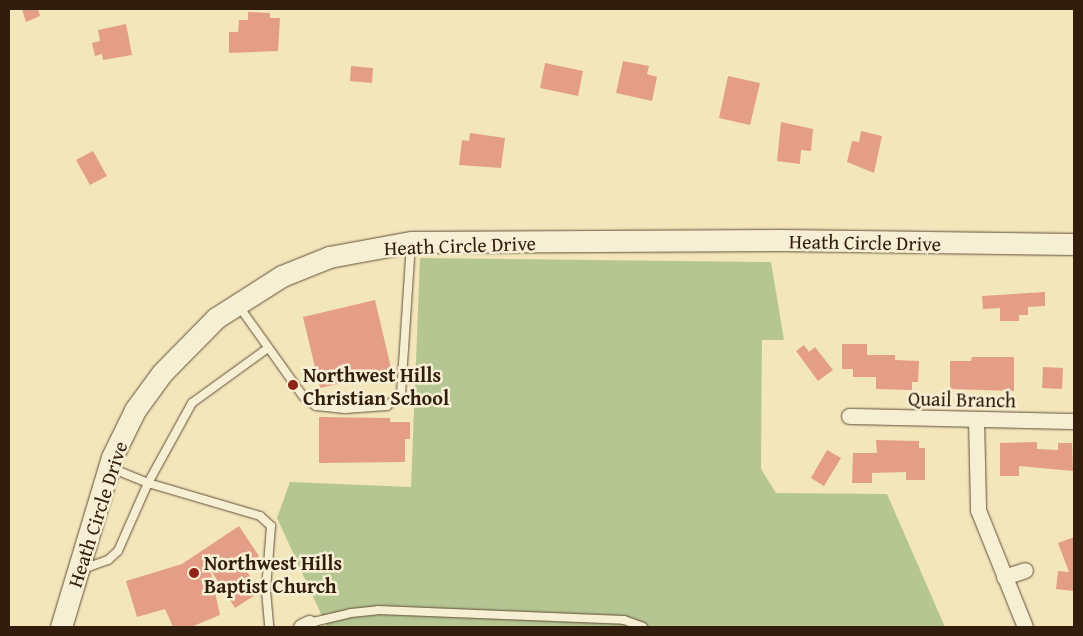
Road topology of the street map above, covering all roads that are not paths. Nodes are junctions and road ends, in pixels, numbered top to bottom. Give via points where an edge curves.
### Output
1 (412, 242) junction
2 (1074, 244) edge
3 (236, 304) junction
4 (268, 348) junction
5 (849, 416) dead end
6 (976, 419) junction
7 (1074, 421) edge
8 (110, 467) junction
9 (148, 483) junction
10 (1025, 570) dead end
11 (77, 571) junction
12 (1004, 577) junction
13 (305, 625) edge
14 (61, 627) edge
15 (270, 627) edge
16 (643, 627) edge
17 (1026, 627) edge

1 - 2 street, Heath Circle Drive via 781,240
1 - 3 street, Heath Circle Drive via 328,257 282,276
1 - 4 lane via 401,394 387,406 346,409 316,406 303,396
3 - 4 lane
3 - 8 street, Heath Circle Drive via 192,340 162,373 135,410
4 - 9 lane via 192,403
5 - 6 street, Quail Branch
6 - 7 street, Quail Branch
6 - 12 street via 978,510
8 - 9 lane
8 - 11 street, Heath Circle Drive
9 - 11 lane via 118,551 108,560
9 - 15 lane via 260,516 271,526 266,590
10 - 12 street
11 - 14 street, Heath Circle Drive
12 - 17 street
13 - 16 lane via 378,610 624,620

